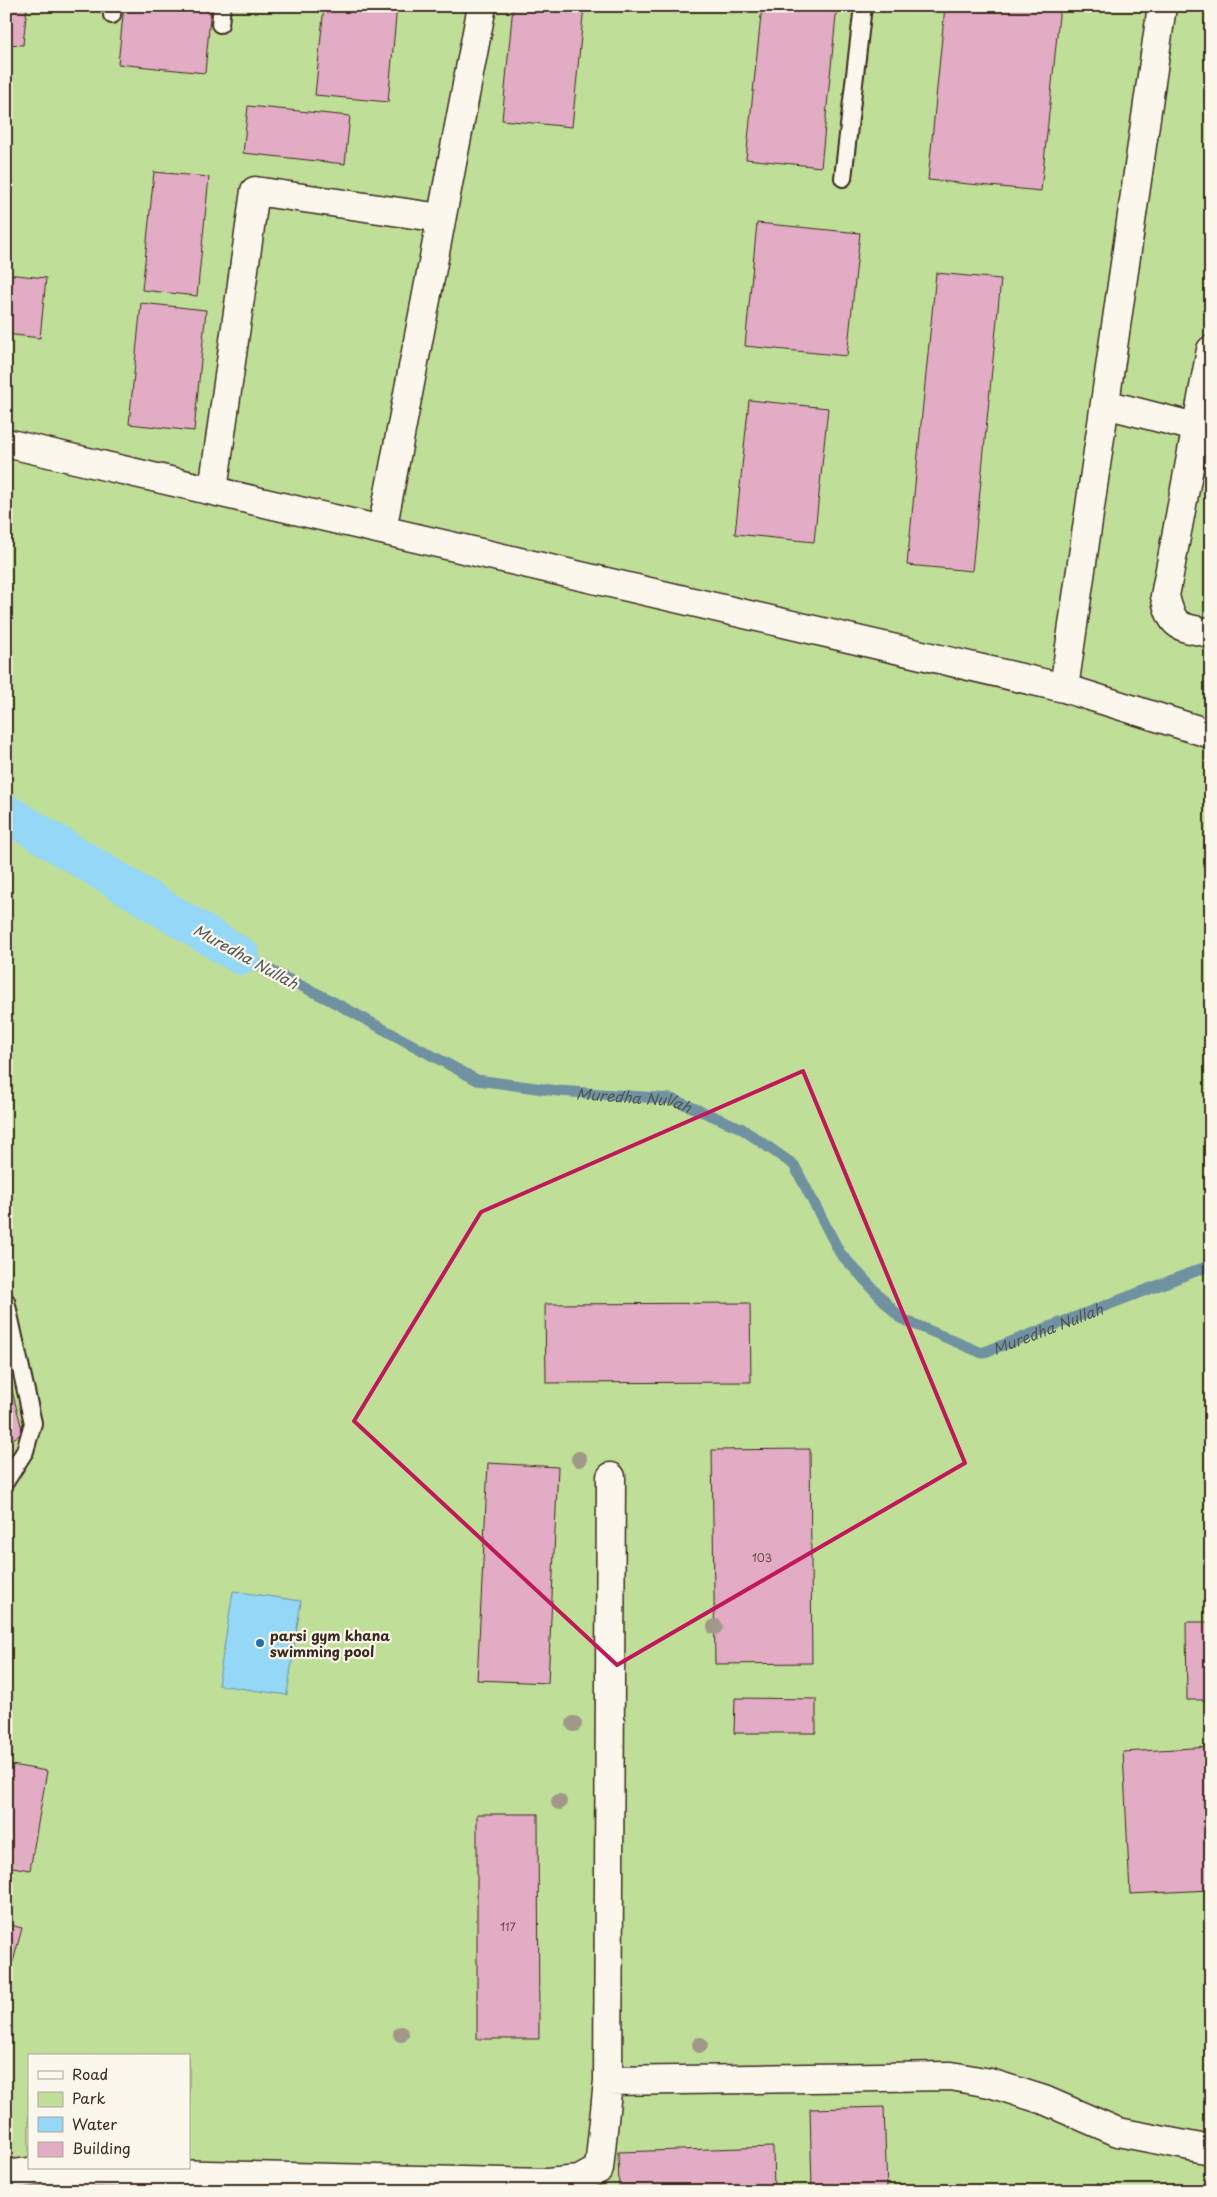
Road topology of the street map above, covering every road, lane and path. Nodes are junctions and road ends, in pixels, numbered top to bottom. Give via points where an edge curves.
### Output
1 (222, 6) edge
2 (482, 6) edge
3 (863, 6) edge
4 (1162, 6) edge
5 (220, 24) dead end
6 (843, 178) dead end
7 (441, 218) junction
8 (1211, 350) edge
9 (1105, 404) junction
10 (1203, 429) edge
11 (6, 443) edge
12 (213, 490) junction
13 (382, 530) junction
14 (1211, 633) edge
15 (1064, 688) junction
16 (1211, 734) edge
17 (6, 1301) edge
18 (611, 1477) dead end
19 (6, 1480) edge
20 (608, 2081) junction
21 (1211, 2150) edge
22 (6, 2175) edge
23 (75, 2182) edge
24 (483, 2186) edge

1 - 5 lane
2 - 7 street
3 - 6 lane
4 - 9 street
7 - 12 street via 255,191
7 - 13 street
8 - 10 street
9 - 10 street
9 - 15 street
10 - 14 street via 1164,596 1170,617 1185,628
11 - 12 street
12 - 13 street
13 - 15 street
15 - 16 street
17 - 19 lane via 33,1423 25,1451
18 - 20 street
20 - 21 street via 951,2076 990,2083 1044,2100 1118,2132
20 - 24 street via 599,2169 579,2180
22 - 23 street via 38,2171
23 - 24 street

